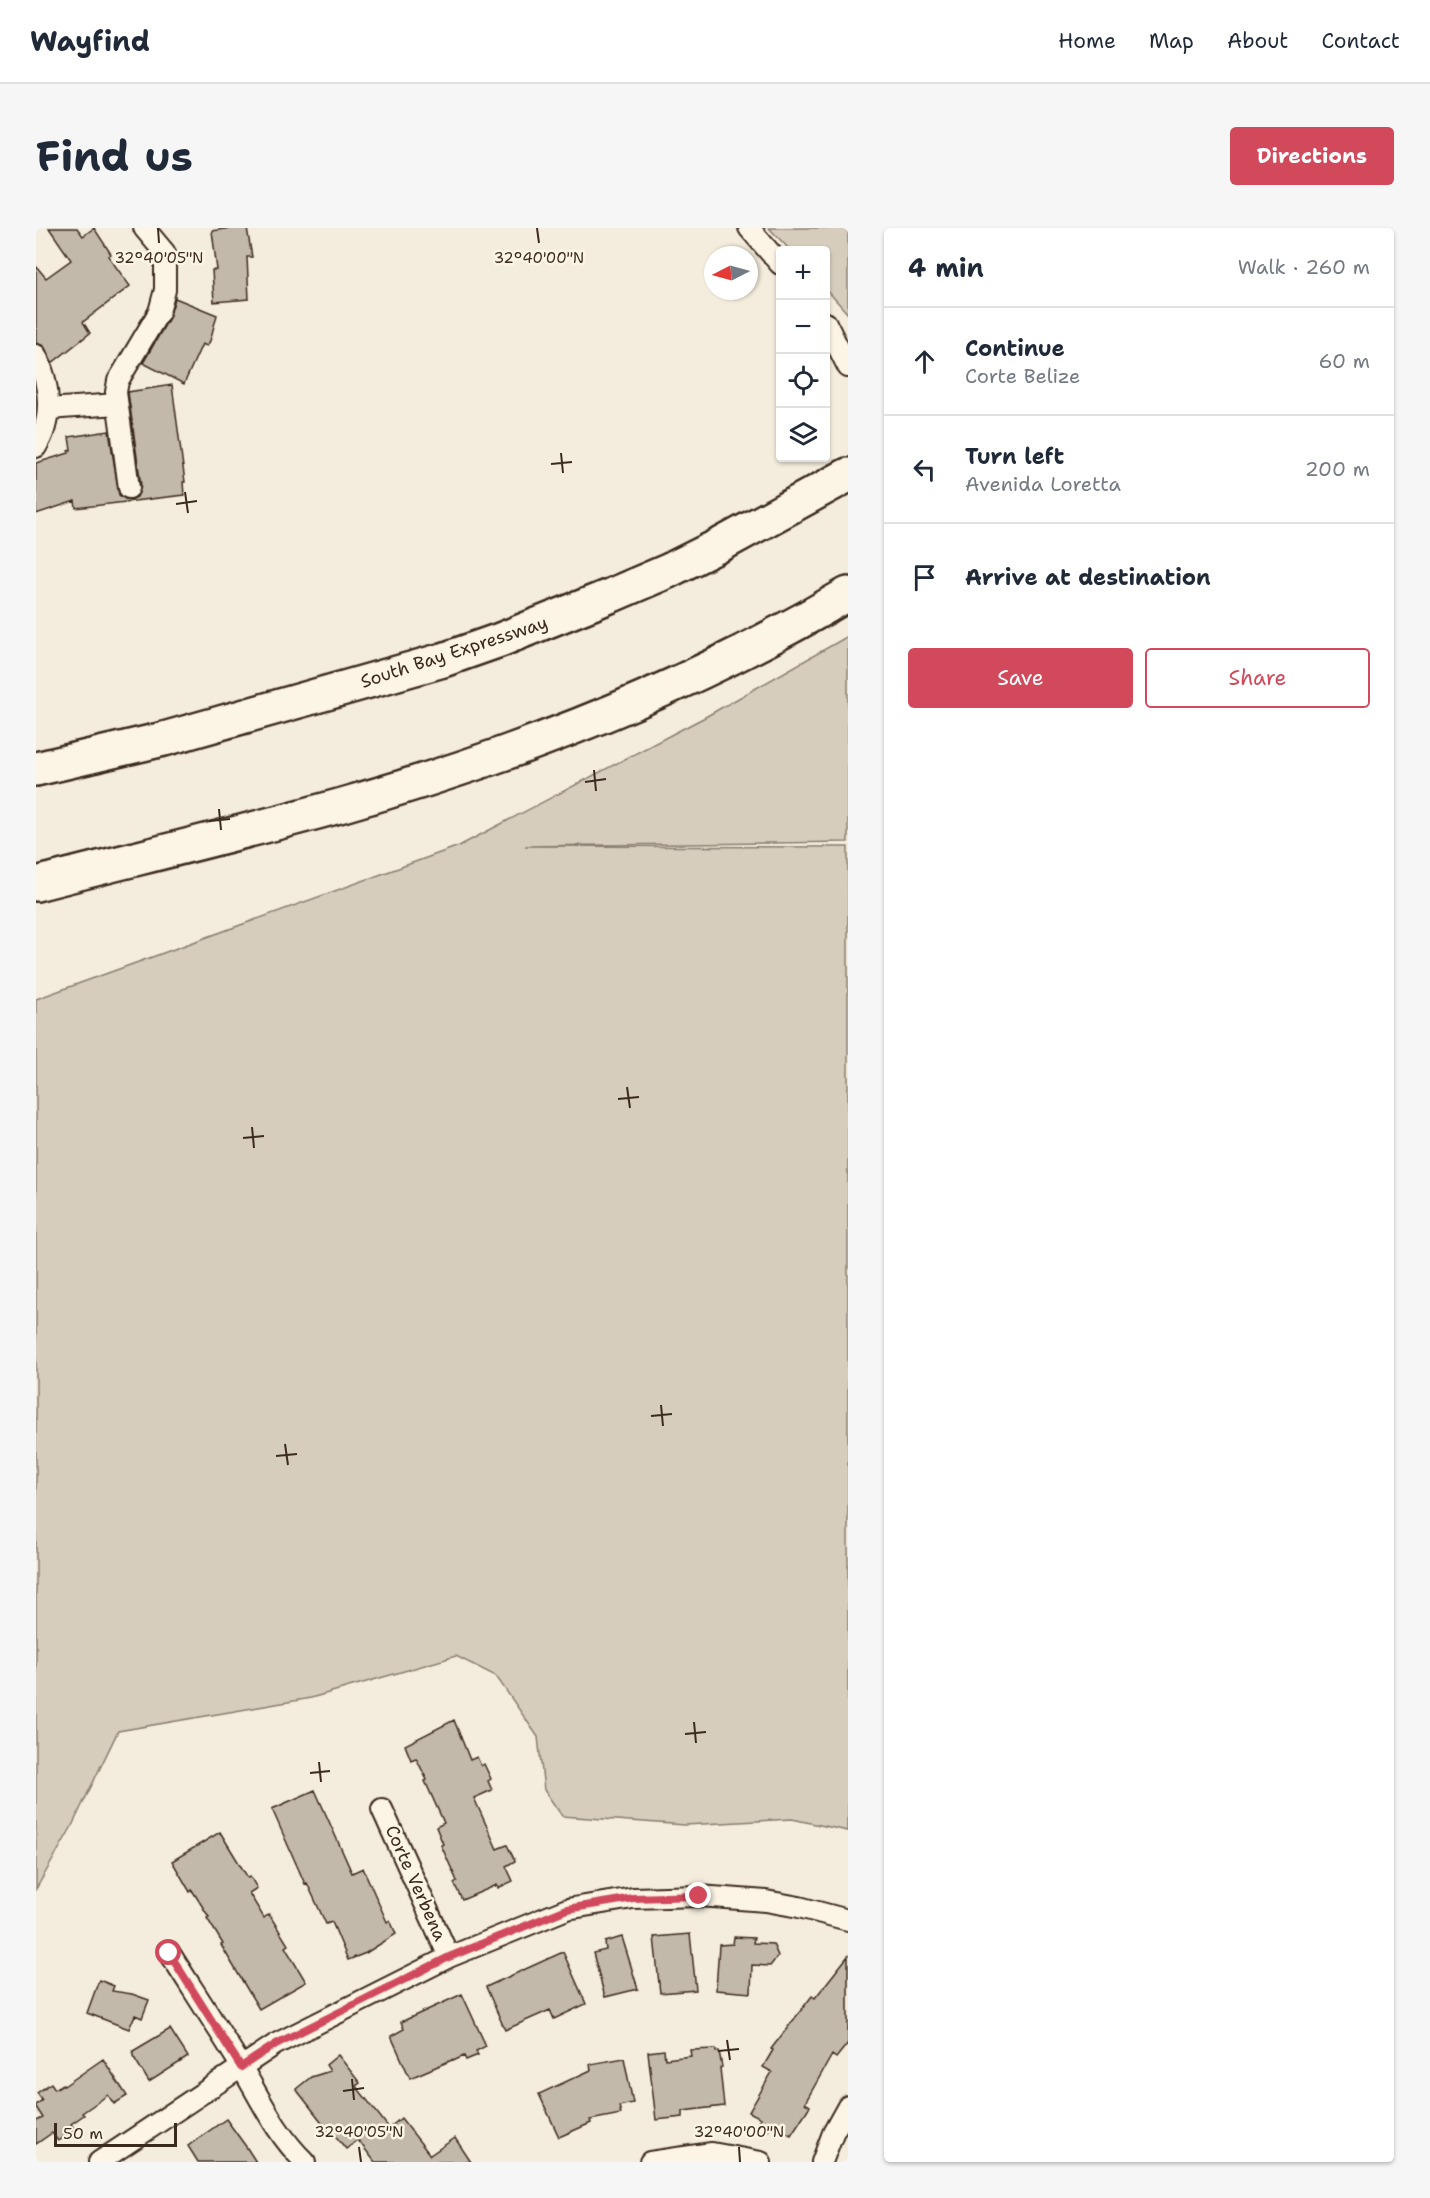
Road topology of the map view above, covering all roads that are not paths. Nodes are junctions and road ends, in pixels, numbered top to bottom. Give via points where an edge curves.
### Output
1 (144, 228) edge
2 (749, 228) edge
3 (776, 259) edge
4 (830, 333) edge
5 (36, 354) edge
6 (848, 367) edge
7 (117, 404) junction
8 (48, 409) junction
9 (36, 447) edge
10 (848, 475) edge
11 (129, 488) dead end
12 (848, 594) edge
13 (36, 769) edge
14 (36, 884) edge
15 (382, 1809) dead end
16 (848, 1920) edge
17 (169, 1953) dead end
18 (449, 1957) junction
19 (241, 2067) junction
20 (848, 2106) edge
21 (99, 2162) edge
22 (304, 2162) edge
23 (650, 2162) edge
24 (762, 2162) edge
25 (822, 2162) edge

1 - 7 street via 165,253 165,290 159,312 118,381
2 - 3 street
4 - 6 street
5 - 8 street via 47,381
7 - 8 street
7 - 11 street
8 - 9 street via 42,438
10 - 13 highway, South Bay Expressway via 722,544 510,636 443,660 164,739
12 - 14 highway via 777,635 626,704 462,767 329,808
15 - 18 street, Corte Verbena
16 - 18 street via 799,1907 733,1897 633,1898 567,1909
17 - 19 street
18 - 19 street via 276,2044
19 - 21 street
19 - 22 street via 286,2144
20 - 25 street
23 - 24 street via 712,2153

